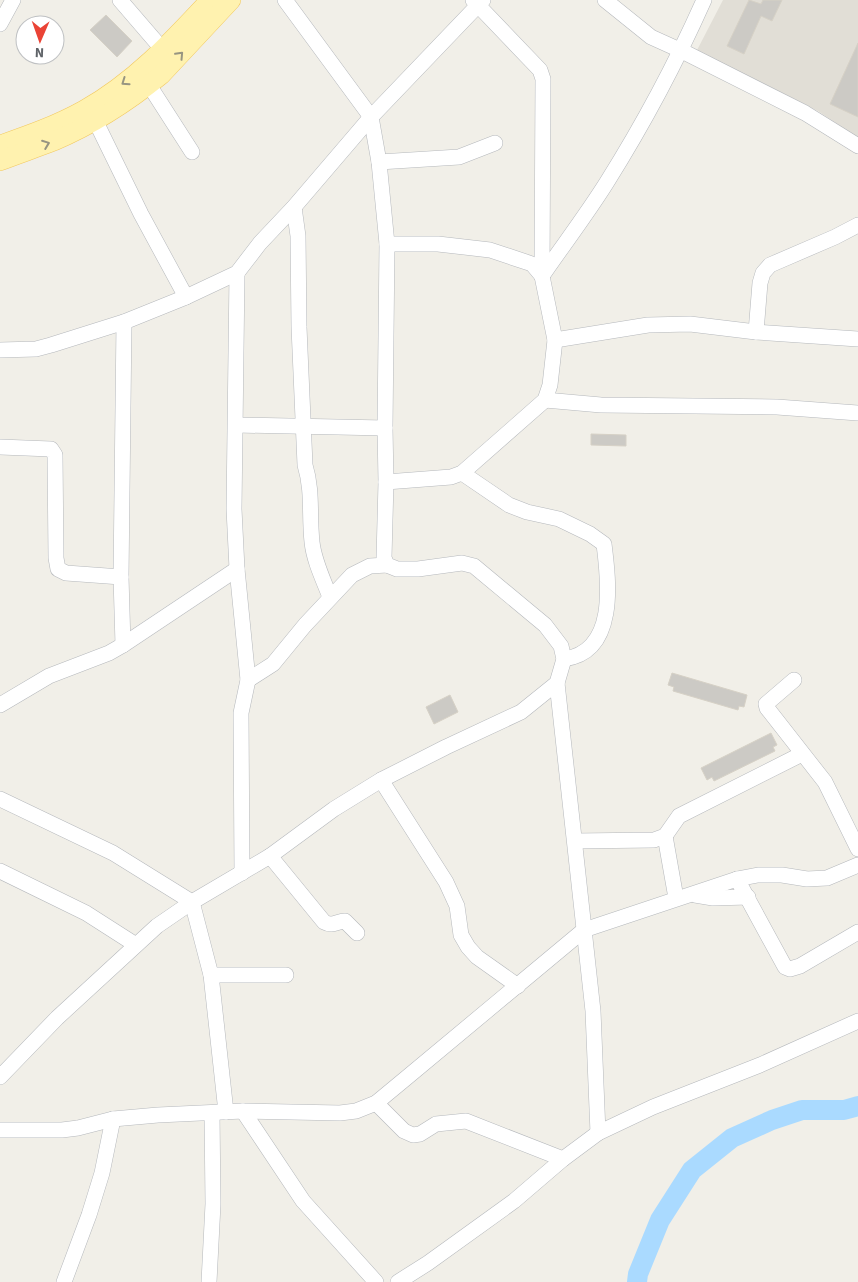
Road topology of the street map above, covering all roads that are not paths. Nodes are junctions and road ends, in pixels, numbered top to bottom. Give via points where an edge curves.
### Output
1 (13, 0) edge
2 (120, 0) edge
3 (210, 0) edge
4 (231, 0) edge
5 (285, 0) edge
6 (605, 0) edge
7 (704, 0) edge
8 (478, 2) edge
9 (0, 24) edge
10 (163, 50) junction
11 (682, 51) junction
12 (149, 84) junction
13 (371, 117) junction
14 (95, 120) junction
15 (495, 142) dead end
16 (0, 145) edge
17 (858, 146) edge
18 (192, 152) dead end
19 (0, 161) edge
20 (379, 162) junction
21 (294, 207) junction
22 (858, 225) edge
23 (387, 244) junction
24 (237, 273) junction
25 (542, 276) junction
26 (186, 297) junction
27 (124, 322) junction
28 (756, 332) junction
29 (858, 339) edge
30 (555, 340) junction
31 (0, 350) edge
32 (545, 400) junction
33 (858, 413) edge
34 (237, 426) junction
35 (304, 426) junction
36 (385, 428) junction
37 (0, 447) edge
38 (462, 473) junction
39 (386, 482) junction
40 (387, 565) junction
41 (237, 569) junction
42 (121, 576) junction
43 (330, 597) junction
44 (122, 646) junction
45 (564, 659) junction
46 (248, 680) junction
47 (794, 680) dead end
48 (557, 684) junction
49 (0, 705) edge
50 (802, 754) junction
51 (381, 780) junction
52 (0, 798) edge
53 (665, 836) junction
54 (575, 841) junction
55 (858, 849) edge
56 (270, 856) junction
57 (858, 864) edge
58 (0, 871) edge
59 (242, 873) junction
60 (737, 879) junction
61 (692, 895) junction
62 (748, 897) junction
63 (676, 898) junction
64 (192, 902) junction
65 (584, 930) junction
66 (858, 932) edge
67 (356, 933) dead end
68 (136, 945) junction
69 (211, 975) junction
70 (286, 975) dead end
71 (518, 986) junction
72 (858, 1021) edge
73 (0, 1077) edge
74 (376, 1103) junction
75 (243, 1111) junction
76 (219, 1112) junction
77 (113, 1119) junction
78 (0, 1130) edge
79 (598, 1132) junction
80 (563, 1159) junction
81 (64, 1282) edge
82 (209, 1282) edge
83 (376, 1282) edge
84 (398, 1282) edge

1 - 9 street
2 - 10 street
3 - 10 main road
12 -> 4 main road
5 - 13 street
6 - 11 street via 651,37
7 - 11 street
8 - 13 street
8 - 25 street via 540,70 543,79
10 -> 16 main road via 140,71 86,109 50,127
11 - 17 street via 805,113
11 - 25 street via 607,182
12 - 14 main road
12 - 18 street
13 - 20 street
13 - 21 street
19 -> 14 main road
14 - 26 street
15 - 20 street via 459,157
20 - 23 street
21 - 24 street
21 - 35 street via 298,236
22 - 28 street via 770,265 760,283
23 - 25 street via 438,244 490,250 532,264
23 - 36 street
24 - 26 street
24 - 34 street
25 - 30 street
26 - 27 street
27 - 31 street via 36,349
27 - 42 street
28 - 29 street
28 - 30 street via 690,324 648,325
30 - 32 street
32 - 33 street via 601,405 777,407
32 - 38 street
34 - 35 street
34 - 41 street via 234,509
35 - 36 street
35 - 43 street via 312,543
36 - 39 street
37 - 42 street via 51,449 55,456 58,569 66,573
38 - 39 street via 451,477
38 - 45 street via 509,505 559,519 604,544 608,585 605,617 599,636 576,657
39 - 40 street via 384,558
40 - 43 street via 370,566 352,575
40 - 45 street via 397,569 462,563 474,566 545,625 560,646
41 - 44 street
41 - 46 street
42 - 44 street
43 - 46 street via 273,664
44 - 49 street via 49,676
45 - 48 street
46 - 59 street via 241,713
47 - 50 street via 770,699 766,708
48 - 51 street via 521,712
48 - 54 street
50 - 53 street via 680,816
50 - 55 street via 825,782
51 - 56 street via 334,809
51 - 71 street via 446,882 457,906 461,935 468,948
52 - 64 street via 113,853
53 - 54 street via 654,840
53 - 63 street
54 - 65 street
56 - 59 street
56 - 67 street via 324,922 333,925 345,921
57 - 60 street via 827,878 758,875
58 - 68 street via 86,913
59 - 64 street
60 - 61 street
60 - 62 street
61 - 62 street
61 - 63 street
62 - 66 street via 784,968 800,966
63 - 65 street
64 - 68 street
64 - 69 street
65 - 71 street
65 - 79 street
68 - 73 street via 57,1018
69 - 70 street
69 - 76 street
71 - 74 street
72 - 79 street
74 - 75 street via 340,1113
74 - 80 street via 404,1131 413,1135 436,1124 466,1121
75 - 76 street
75 - 83 street via 303,1201
76 - 77 street
76 - 82 street
77 - 78 street via 62,1130
77 - 81 street via 102,1173
79 - 80 street
80 - 84 street via 514,1201

